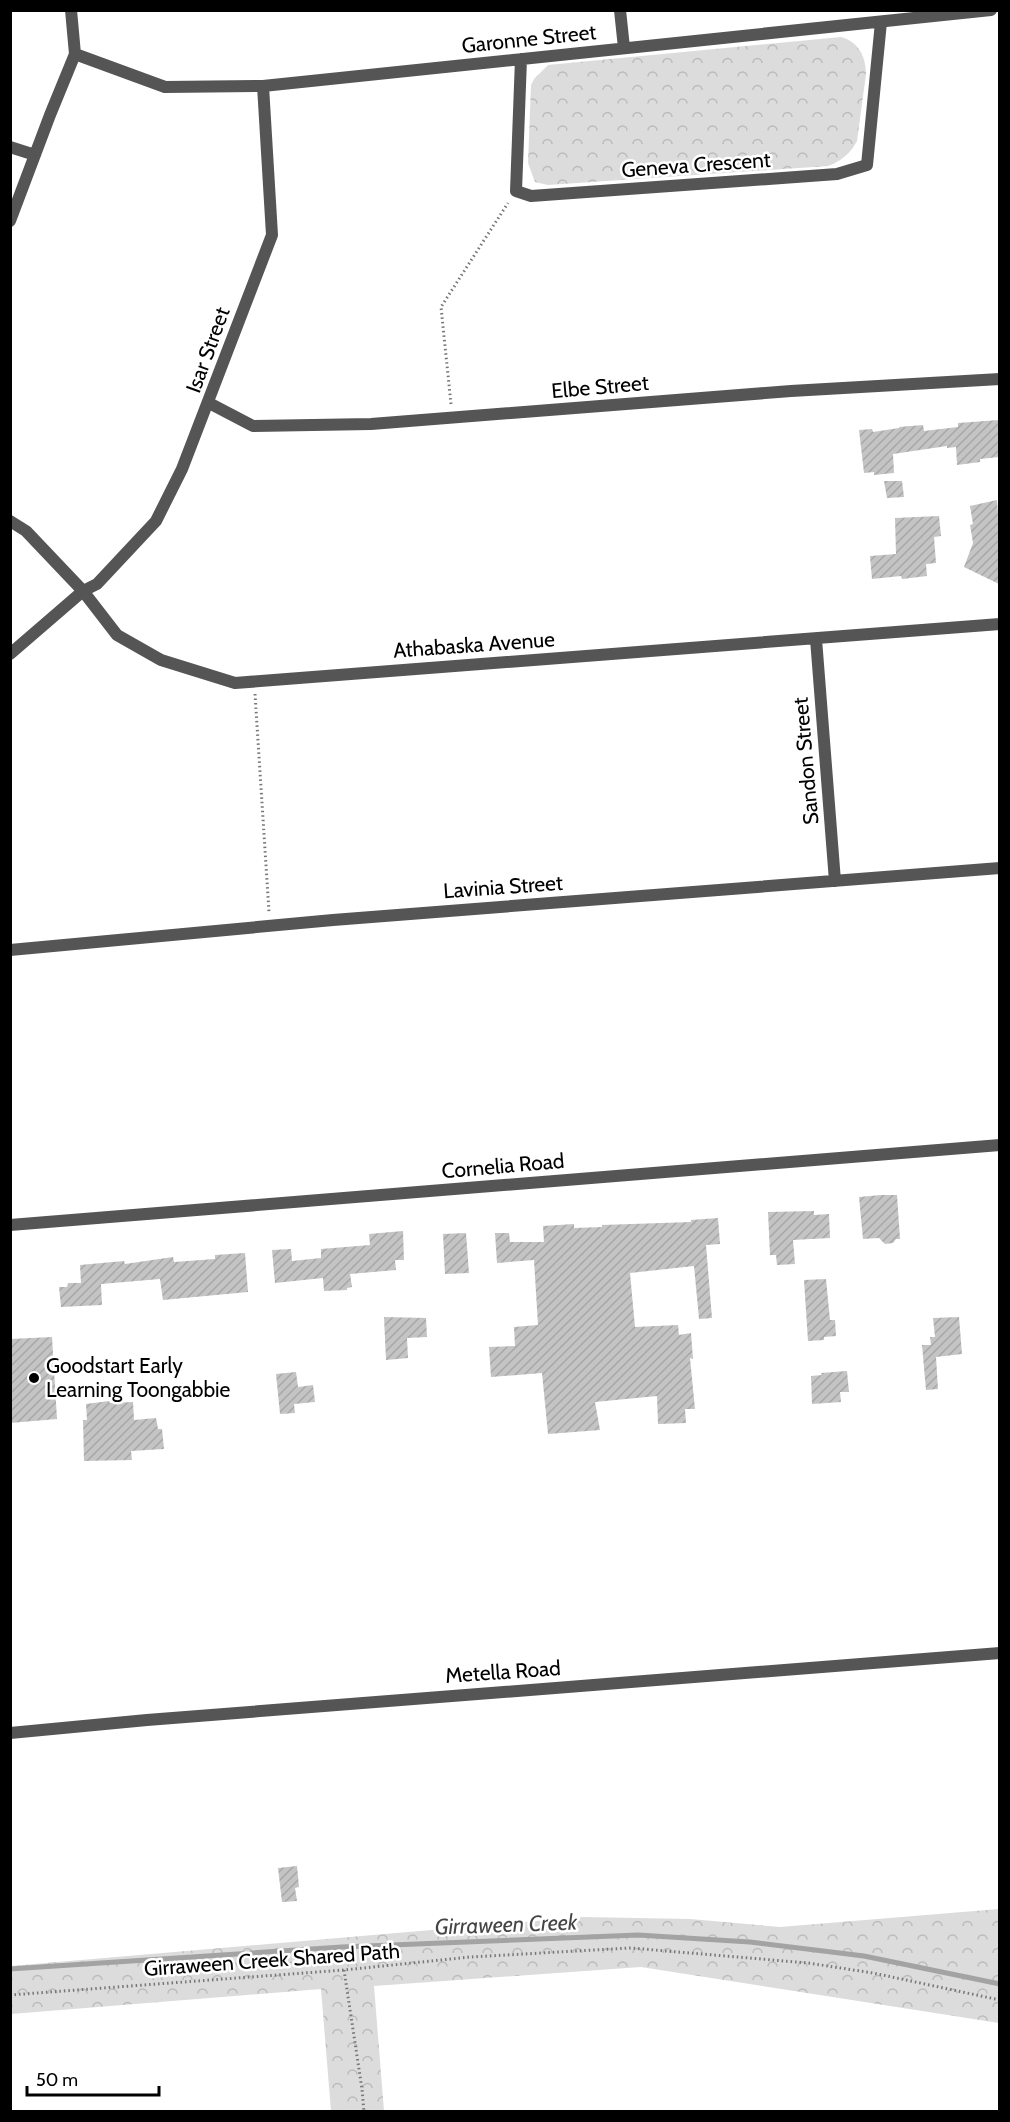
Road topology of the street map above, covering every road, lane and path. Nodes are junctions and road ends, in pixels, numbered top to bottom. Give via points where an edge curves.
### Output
1 (71, 10) edge
2 (620, 10) edge
3 (991, 10) edge
4 (881, 22) junction
5 (624, 48) junction
6 (75, 54) junction
7 (521, 59) junction
8 (263, 86) junction
9 (10, 147) edge
10 (35, 155) junction
11 (516, 191) junction
12 (10, 221) edge
13 (999, 380) edge
14 (209, 403) junction
15 (452, 418) junction
16 (10, 520) edge
17 (83, 591) junction
18 (999, 624) edge
19 (816, 639) junction
20 (10, 654) edge
21 (254, 681) junction
22 (999, 868) edge
23 (835, 881) junction
24 (270, 926) junction
25 (10, 950) edge
26 (999, 1145) edge
27 (10, 1225) edge
28 (999, 1653) edge
29 (10, 1733) edge
30 (344, 1970) junction
31 (10, 1995) edge
32 (999, 2000) edge
33 (364, 2112) edge

1 - 6 street
2 - 5 street
3 - 4 street, Garonne Street
4 - 5 street, Garonne Street
4 - 11 street, Geneva Crescent via 867,165 837,174 801,177 531,196
5 - 7 street, Garonne Street
6 - 8 street, Garonne Street via 165,87
6 - 10 street
7 - 8 street, Garonne Street
7 - 11 street
8 - 14 street, Isar Street via 272,235
9 - 10 street
10 - 12 street
11 - 15 path via 441,307
13 - 15 street, Elbe Street via 791,391
14 - 15 street, Elbe Street via 253,426
14 - 17 street, Isar Street via 156,521 97,584
16 - 17 street, Athabaska Avenue via 26,531
17 - 20 street, Isar Street
17 - 21 street, Athabaska Avenue via 117,635 161,660 235,683
18 - 19 street, Athabaska Avenue
19 - 21 street, Athabaska Avenue
19 - 23 street, Sandon Street
21 - 24 path
22 - 23 street, Lavinia Street
23 - 24 street, Lavinia Street
24 - 25 street, Lavinia Street
26 - 27 street, Cornelia Road
28 - 29 street, Metella Road
30 - 31 path, Girraween Creek Shared Path
30 - 32 path, Girraween Creek Shared Path via 470,1957 631,1948 808,1963
30 - 33 path

